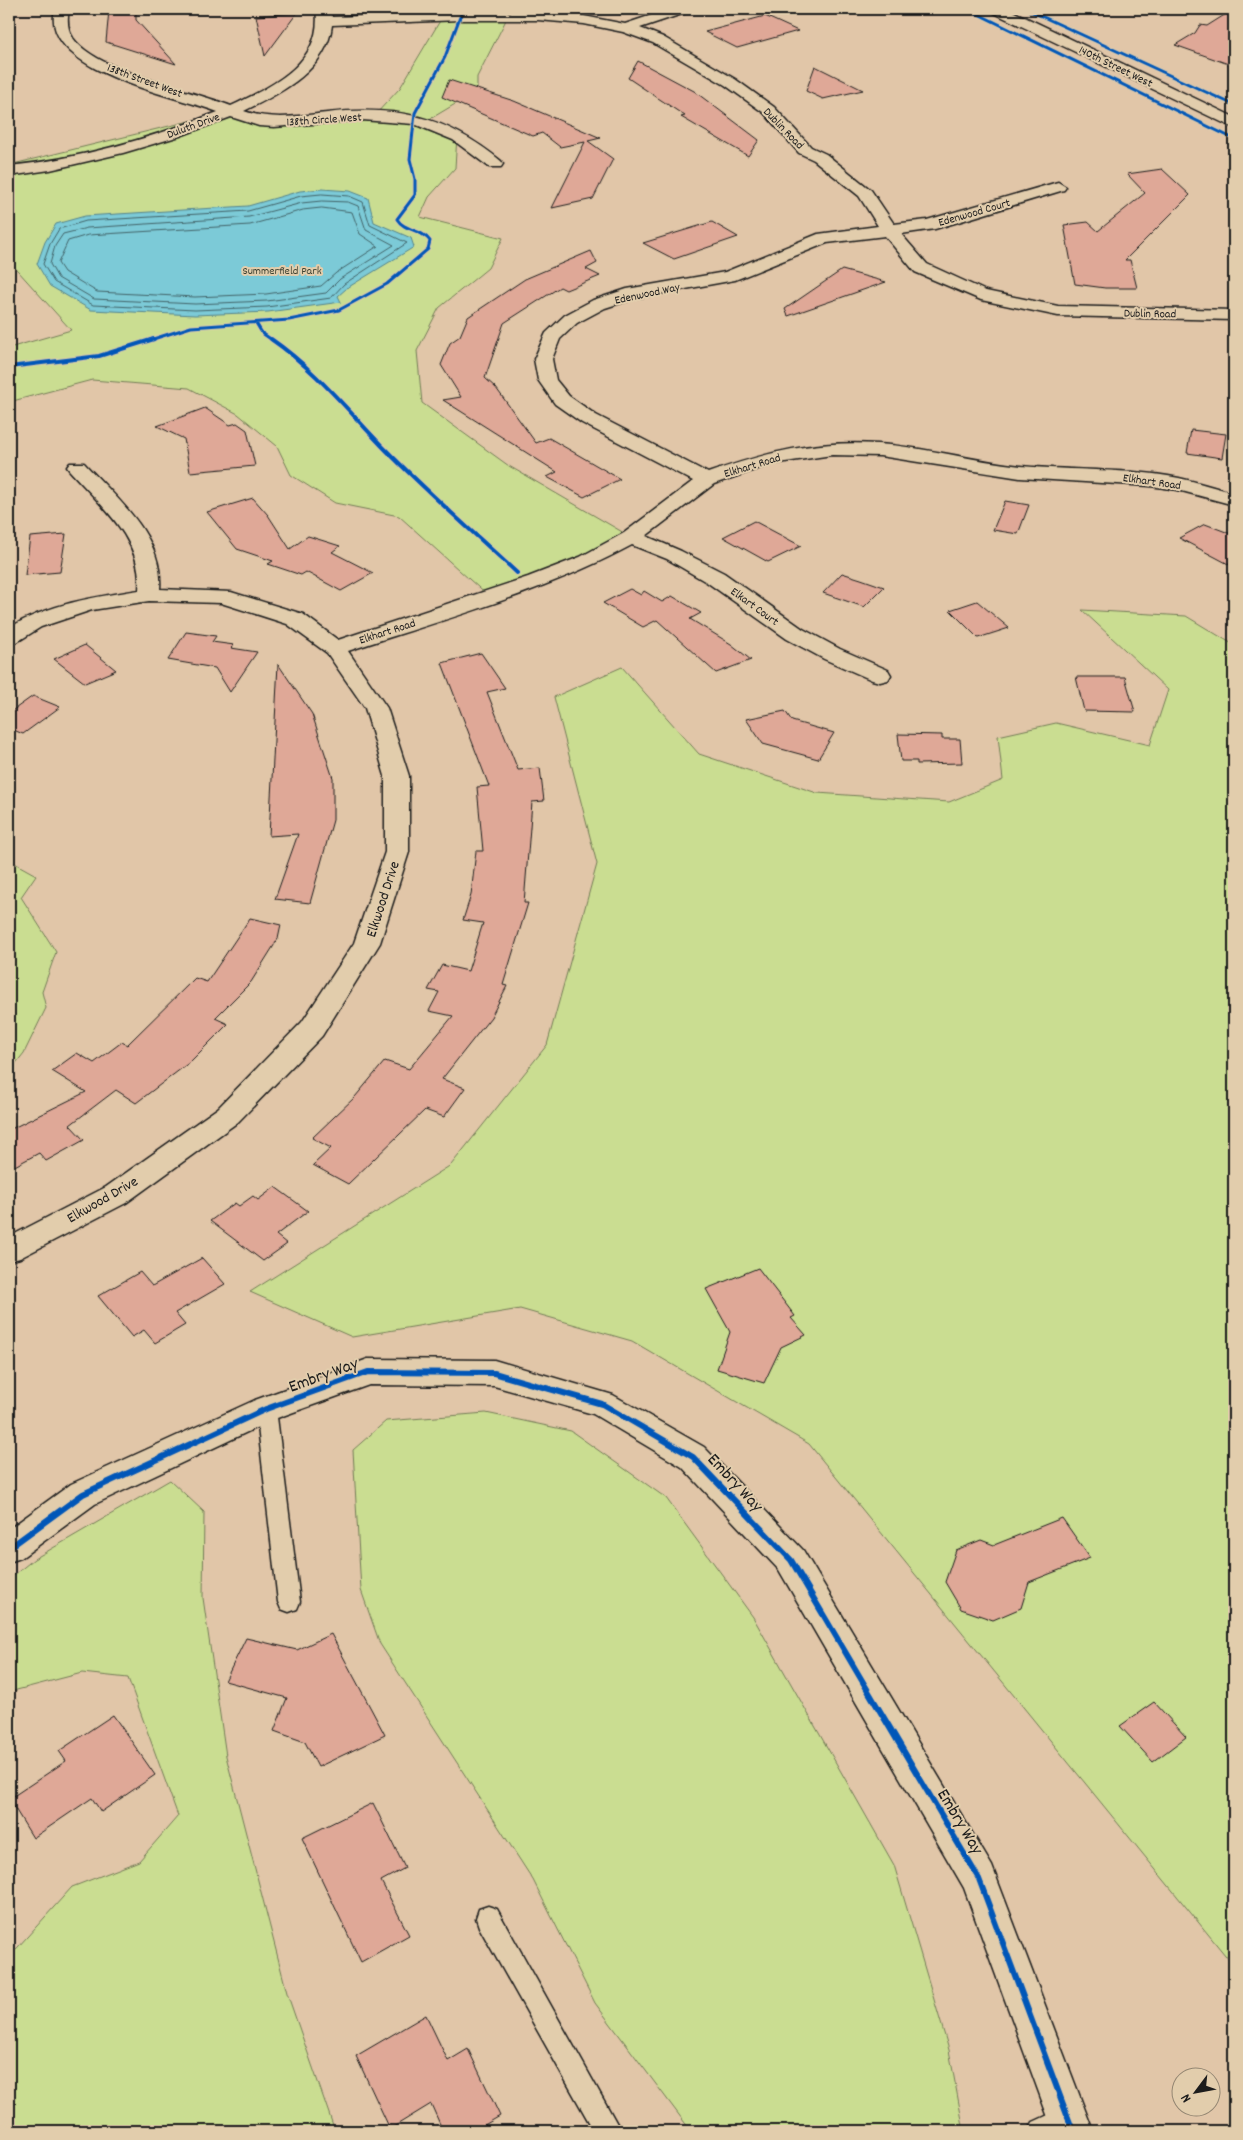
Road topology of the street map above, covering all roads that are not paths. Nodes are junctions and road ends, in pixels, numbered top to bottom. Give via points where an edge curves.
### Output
1 (62, 9) edge
2 (684, 9) edge
3 (997, 9) edge
4 (325, 15) edge
5 (626, 28) junction
6 (231, 111) junction
7 (1234, 123) edge
8 (495, 164) dead end
9 (9, 171) edge
10 (1058, 187) dead end
11 (889, 230) junction
12 (1234, 315) edge
13 (77, 468) dead end
14 (706, 480) junction
15 (1234, 499) edge
16 (631, 536) junction
17 (149, 595) junction
18 (9, 637) edge
19 (335, 648) junction
20 (880, 675) dead end
21 (9, 1250) edge
22 (266, 1409) junction
23 (9, 1548) edge
24 (289, 1602) dead end
25 (488, 1918) dead end
26 (1061, 2127) edge
27 (608, 2131) edge

1 - 6 street, 138th Street West via 62,32 75,48 112,71
2 - 5 street
3 - 7 street, 140th Street West
4 - 5 street, Dublin Road via 538,16
4 - 6 street, Duluth Drive via 321,42 305,66 274,89
5 - 11 street, Dublin Road via 658,40 730,82 768,110 805,150 820,157 865,193
6 - 8 street, 138th Circle West via 265,122 375,116 415,120 466,139
6 - 9 street, Duluth Drive via 134,145
10 - 11 street, Edenwood Court via 929,225
11 - 12 street, Dublin Road via 921,268 981,294 1058,311
11 - 14 street, Edenwood Way via 824,238 729,276 633,293 571,319 552,337 543,359 547,380 562,400 589,419
13 - 17 street via 127,525 146,553 151,580
14 - 15 street, Elkhart Road via 766,458 788,454 880,450 1020,472 1179,484
14 - 16 street, Elkhart Road
16 - 19 street, Elkhart Road via 587,562 536,582
16 - 20 street, Elkart Court via 716,578 795,634
17 - 18 street, Elkwood Drive via 89,604 33,622
17 - 19 street, Elkwood Drive via 223,596 295,619
19 - 21 street, Elkwood Drive via 376,708 397,776 397,852 367,943 312,1029 228,1115 116,1196
22 - 23 street, Embry Way via 83,1494
22 - 24 lane
22 - 26 street, Embry Way via 368,1372 494,1374 602,1404 693,1457 791,1560 979,1879
25 - 27 lane

